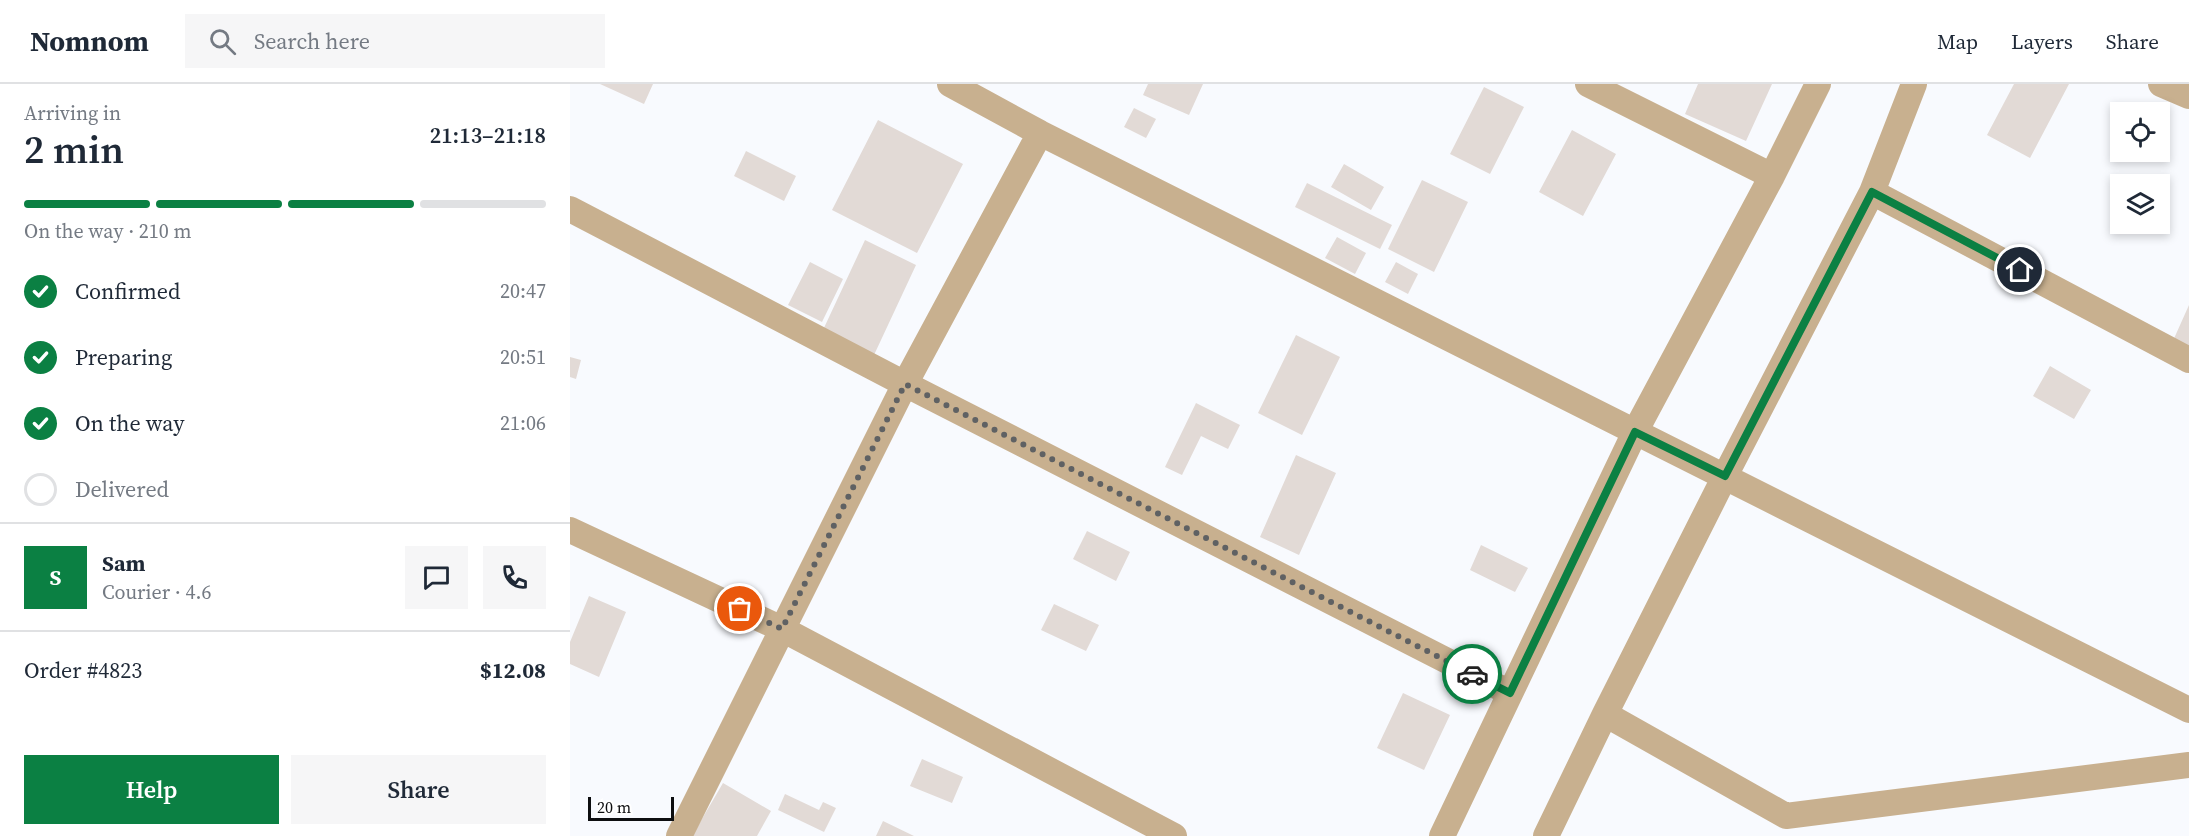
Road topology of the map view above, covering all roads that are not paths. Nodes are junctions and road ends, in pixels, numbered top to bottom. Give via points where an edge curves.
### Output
1 (950, 84) edge
2 (1588, 84) edge
3 (1818, 84) edge
4 (1914, 84) edge
5 (2161, 84) edge
6 (2189, 96) edge
7 (1040, 133) junction
8 (1772, 176) junction
9 (1872, 192) junction
10 (570, 209) edge
11 (2189, 360) edge
12 (905, 384) junction
13 (1635, 432) junction
14 (1725, 476) junction
15 (570, 530) edge
16 (782, 629) junction
17 (1510, 693) junction
18 (2189, 710) edge
19 (1605, 714) junction
20 (2189, 765) edge
21 (679, 836) edge
22 (1174, 836) edge
23 (1442, 836) edge
24 (1546, 836) edge

1 - 7 street
2 - 8 street
3 - 8 street
4 - 9 street
5 - 6 street
7 - 12 street
7 - 13 street
8 - 13 street
9 - 11 street
9 - 14 street
10 - 12 street
12 - 16 street
12 - 17 street
13 - 14 street
13 - 17 street
14 - 18 street
14 - 19 street
15 - 16 street
16 - 21 street
16 - 22 street
17 - 23 street
19 - 20 street via 1786,816
19 - 24 street

